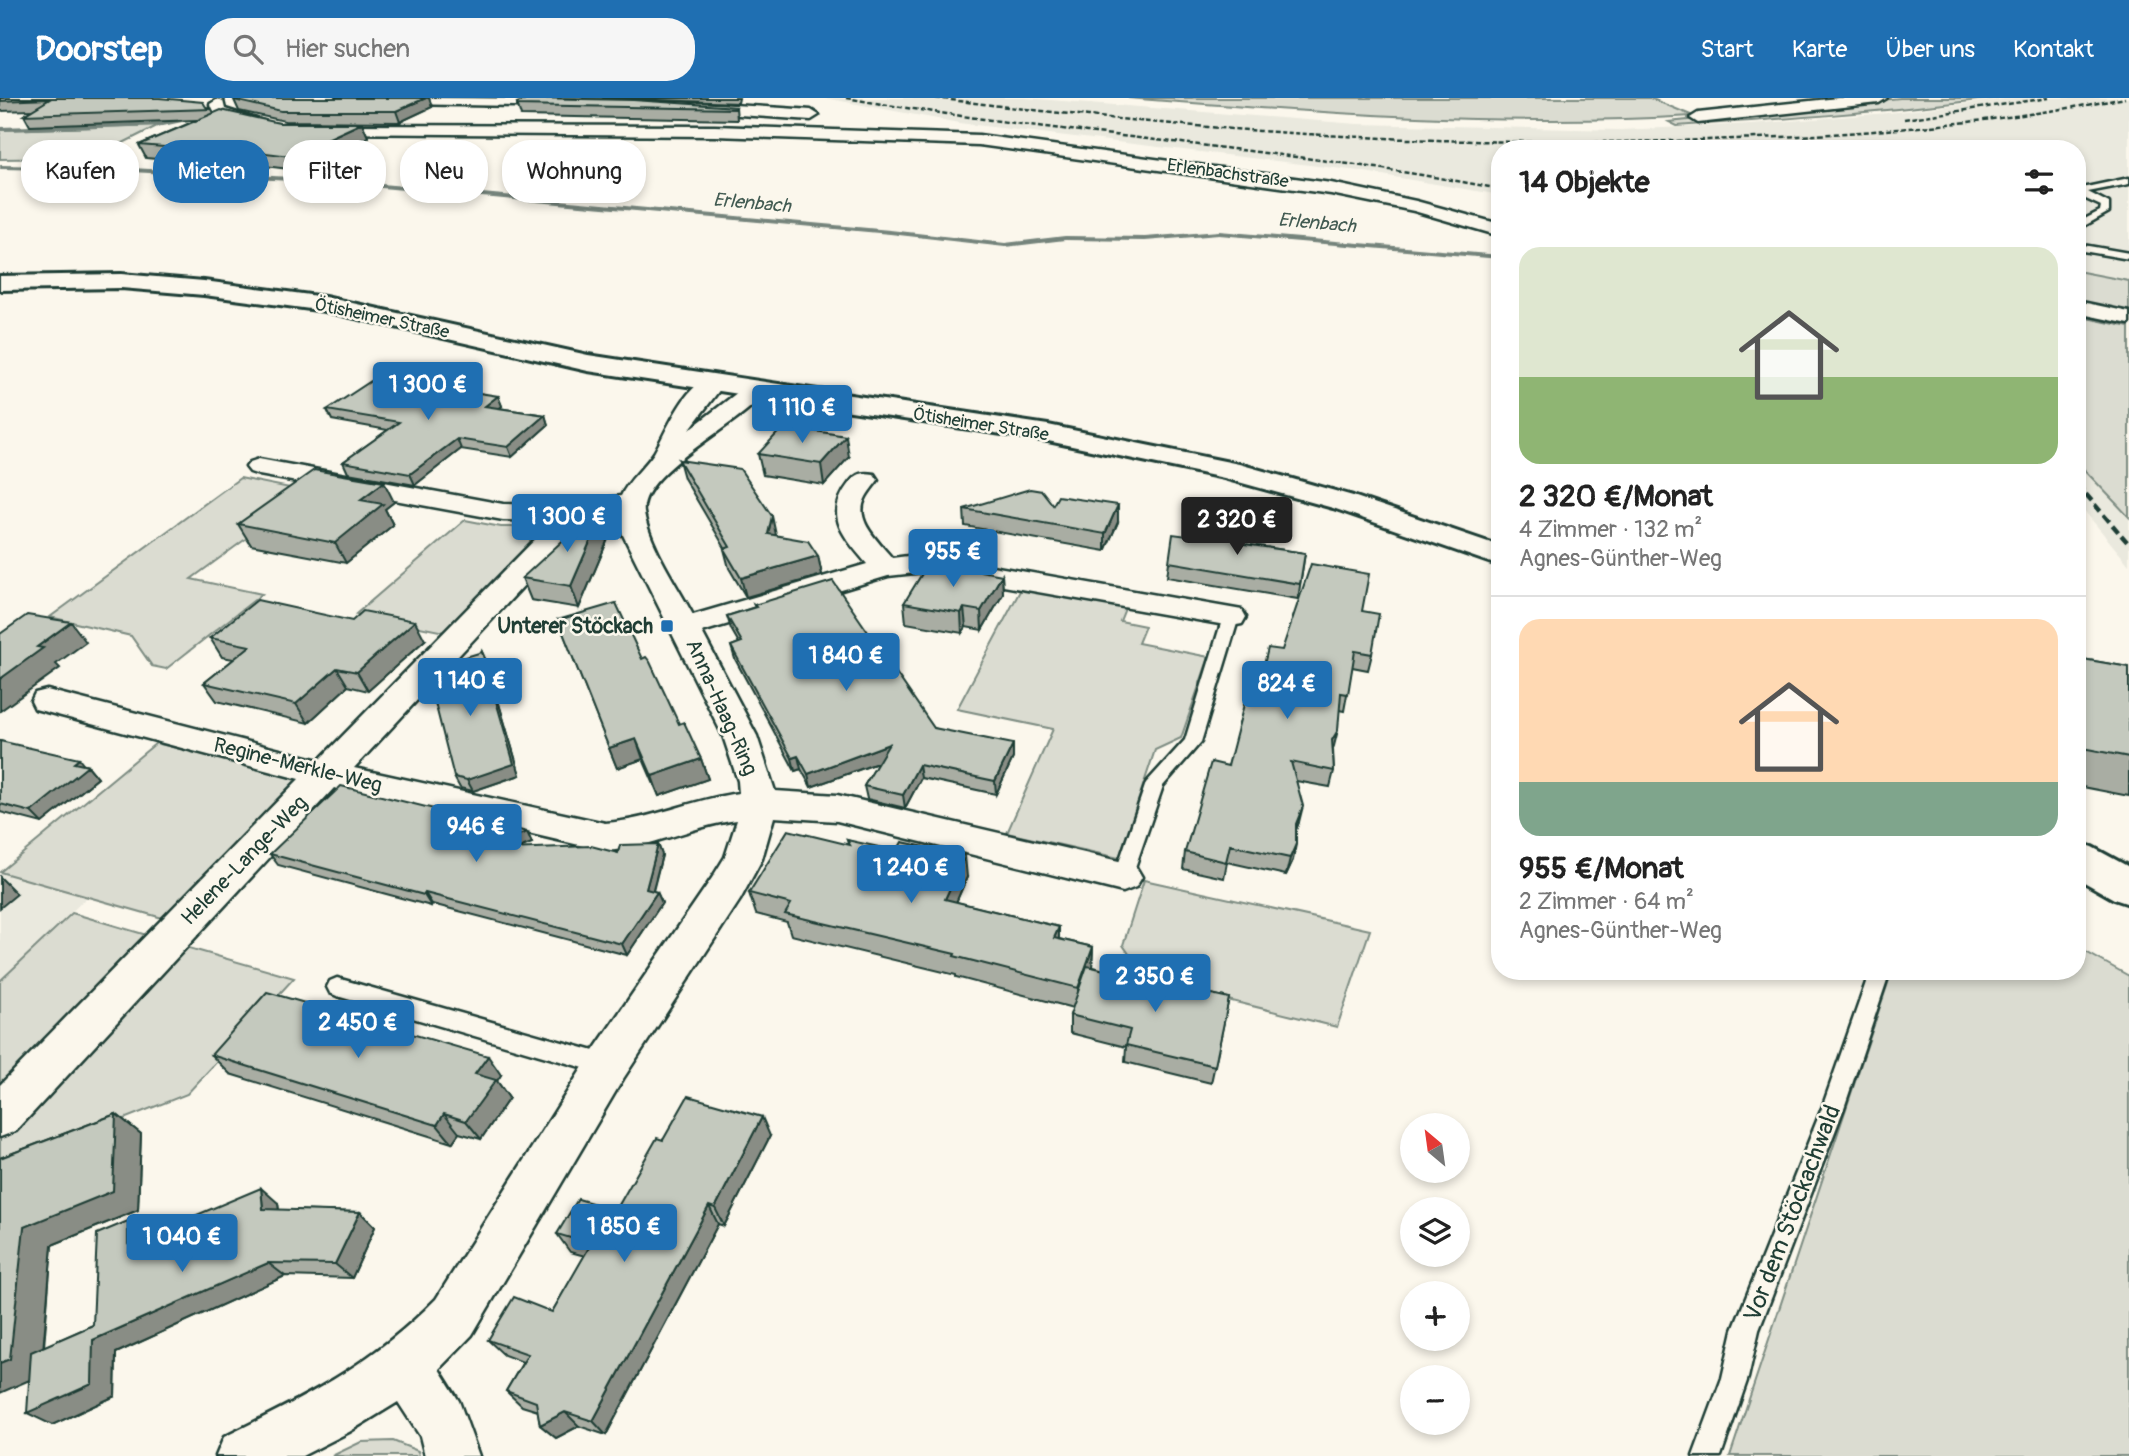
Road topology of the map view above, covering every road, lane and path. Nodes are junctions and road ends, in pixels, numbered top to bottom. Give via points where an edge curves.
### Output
1 (344, 98) edge
2 (1879, 98) edge
3 (241, 101) edge
4 (218, 104) junction
5 (199, 105) edge
6 (1698, 118) dead end
7 (277, 128) edge
8 (304, 130) edge
9 (952, 138) junction
10 (2129, 181) edge
11 (2086, 190) edge
12 (2086, 195) edge
13 (2086, 222) edge
14 (1491, 227) edge
15 (2086, 249) edge
16 (2129, 256) edge
17 (0, 283) edge
18 (2086, 309) edge
19 (2129, 318) edge
20 (712, 384) junction
21 (755, 390) junction
22 (664, 457) junction
23 (259, 467) dead end
24 (866, 480) dead end
25 (631, 503) junction
26 (571, 512) junction
27 (1491, 554) edge
28 (885, 568) junction
29 (1231, 617) joint
30 (687, 627) junction
31 (47, 701) dead end
32 (326, 774) junction
33 (758, 805) junction
34 (2086, 863) edge
35 (1123, 877) joint
36 (2129, 887) edge
37 (1877, 980) edge
38 (337, 987) dead end
39 (608, 1065) junction
40 (0, 1116) edge
41 (404, 1366) junction
42 (243, 1456) edge
43 (452, 1456) edge
44 (1707, 1456) edge

1 - 9 street via 742,105
2 - 6 street
3 - 4 street
4 - 5 street
4 - 7 street via 217,112
8 - 9 street via 687,130
9 - 14 street, Erlenbachstraße via 1359,193 1435,209
10 - 11 lane
12 - 13 lane via 2106,205 2104,212
15 - 16 lane
17 - 20 main road, Ötisheimer Straße via 121,281 325,304 588,363
18 - 19 street
20 - 21 main road, Ötisheimer Straße
20 - 22 street via 681,421
21 - 22 street via 712,427
21 - 27 main road, Ötisheimer Straße via 1048,433 1230,470 1343,502
22 - 25 street
23 - 26 street via 503,512
24 - 28 street via 848,512
25 - 26 street
25 - 30 street, Anna-Haag-Ring via 637,535
26 - 32 street, Helene-Lange-Weg via 570,519
28 - 29 street via 924,563 951,566
28 - 30 street
29 - 35 lane via 1193,742 1155,783
30 - 33 street, Anna-Haag-Ring via 749,756
31 - 32 street, Regine-Merkle-Weg
32 - 33 street, Regine-Merkle-Weg via 605,837 631,836 695,816
32 - 40 street, Helene-Lange-Weg
33 - 35 street, Regine-Merkle-Weg via 798,802 837,808
33 - 39 street, Anna-Haag-Ring via 750,841 726,889
34 - 36 main road
37 - 44 lane, Vor dem Stöckachwald via 1833,1108 1746,1330 1735,1378
38 - 39 lane
39 - 41 street, Anna-Haag-Ring via 454,1317
41 - 42 street, Anna-Haag-Ring via 346,1406
41 - 43 street via 441,1422

